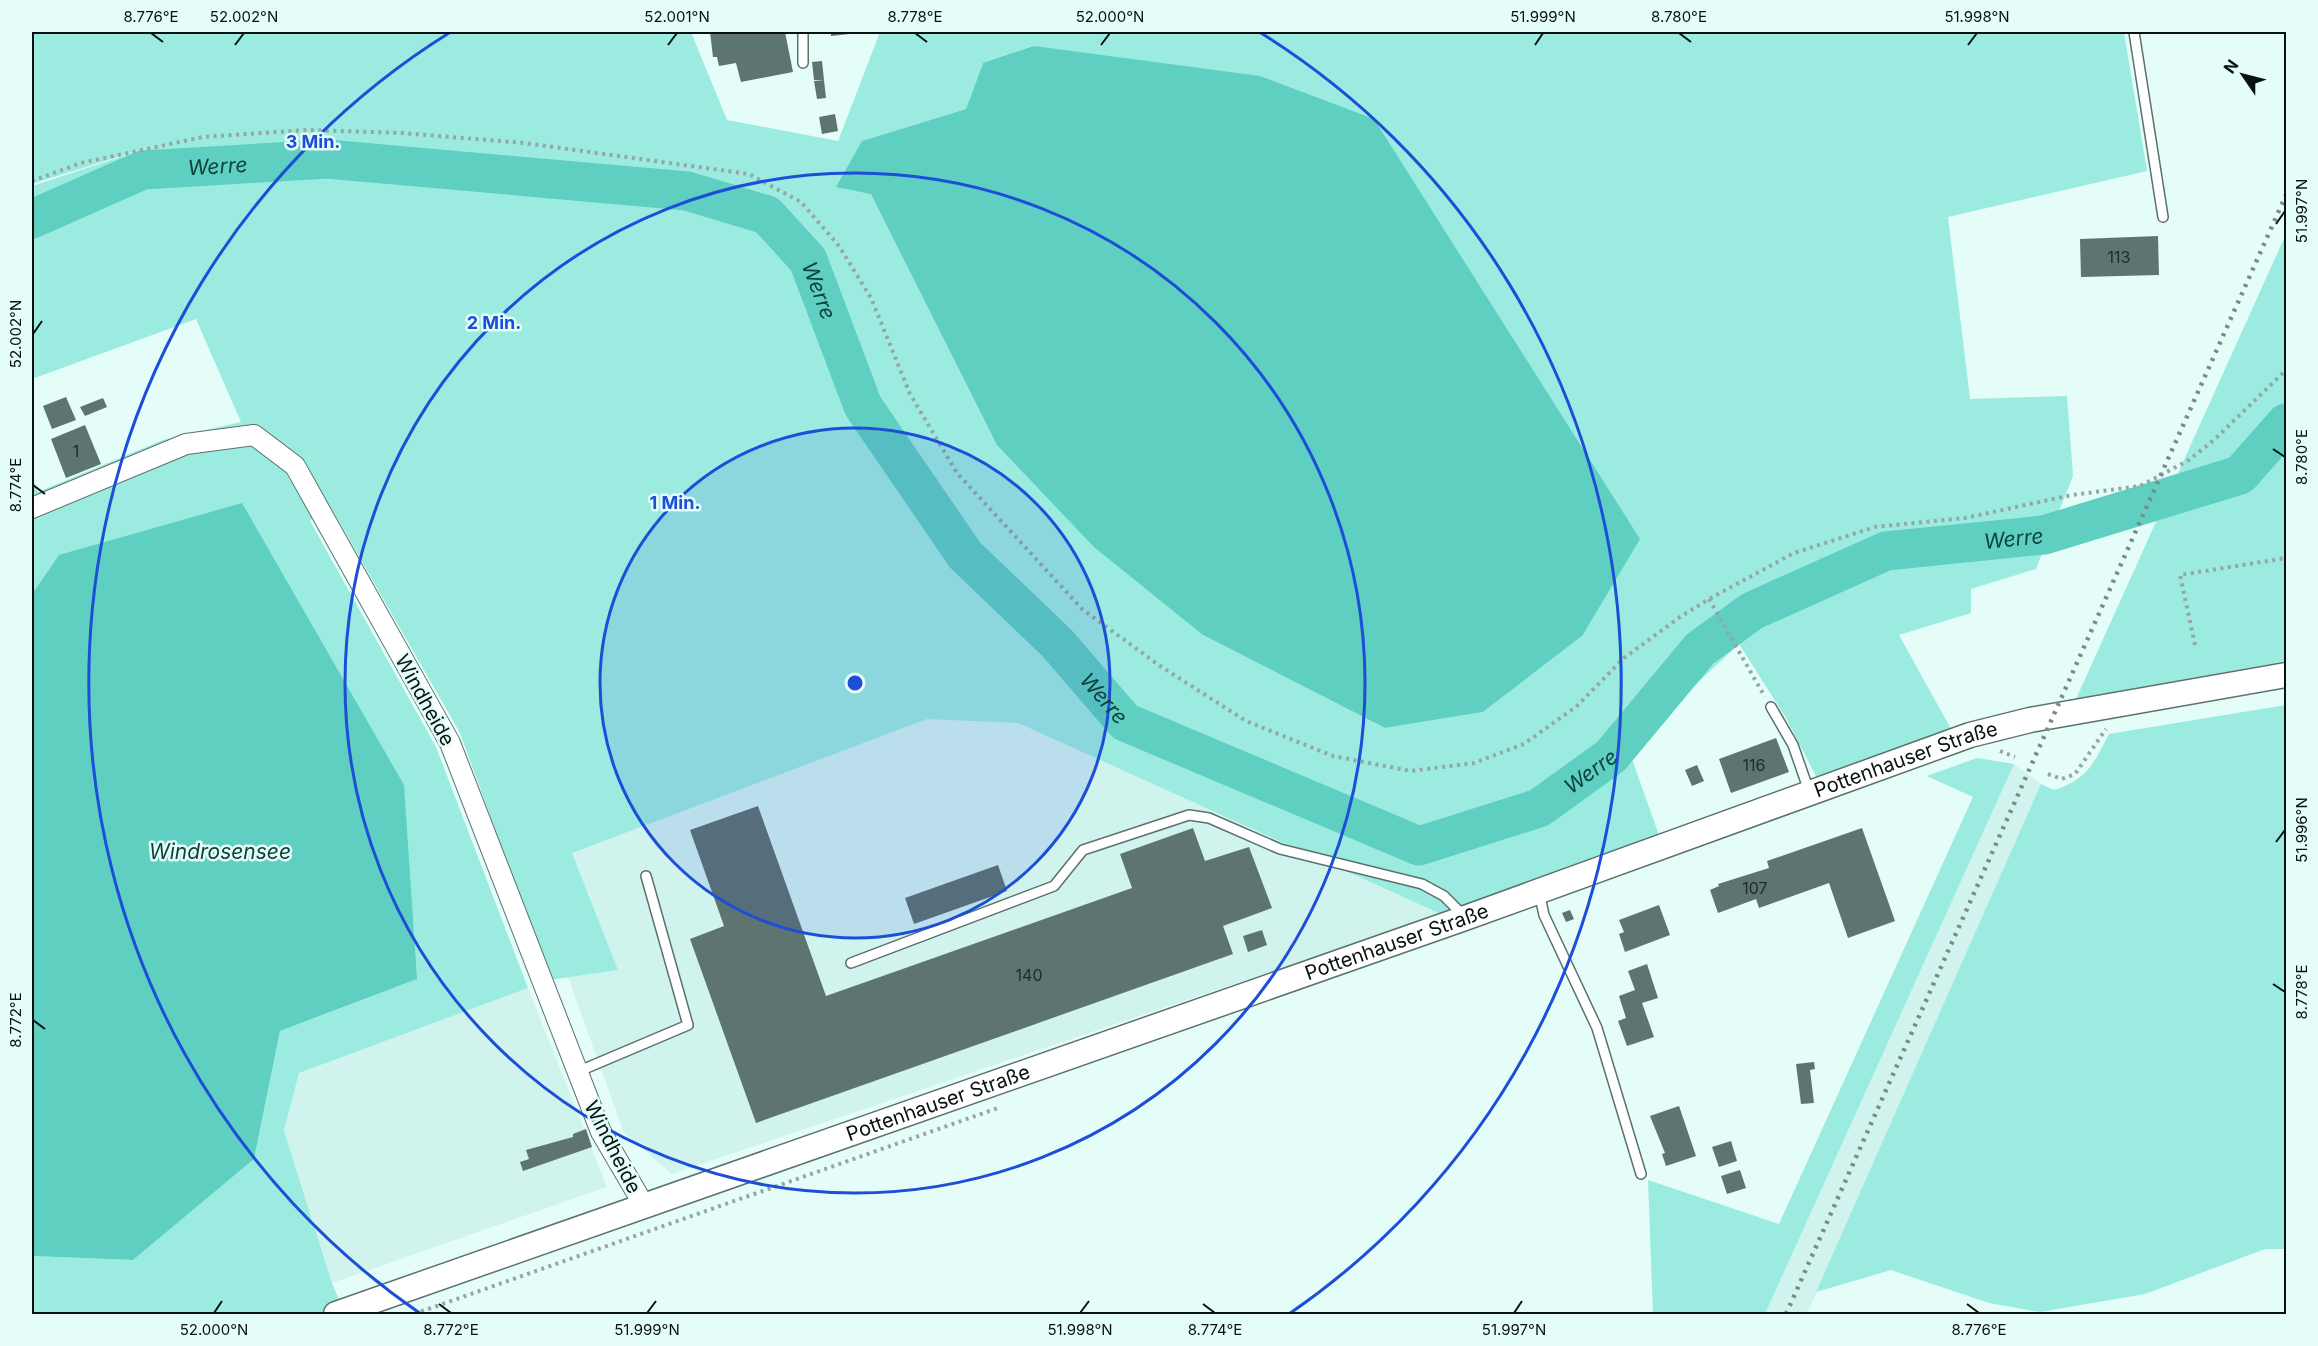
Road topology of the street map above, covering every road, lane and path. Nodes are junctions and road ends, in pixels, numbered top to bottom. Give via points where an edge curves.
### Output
1 (802, 32) edge
2 (2134, 32) edge
3 (803, 63) dead end
4 (32, 181) edge
5 (2163, 217) dead end
6 (2286, 370) edge
7 (32, 508) edge
8 (2286, 558) edge
9 (1709, 598) junction
10 (2195, 645) dead end
11 (2286, 675) edge
12 (1771, 707) joint
13 (2117, 726) dead end
14 (2048, 774) dead end
15 (1810, 792) junction
16 (646, 876) dead end
17 (1538, 891) junction
18 (1465, 918) junction
19 (851, 963) dead end
20 (577, 1072) junction
21 (1001, 1107) dead end
22 (1641, 1174) dead end
23 (645, 1207) junction
24 (336, 1314) edge
25 (414, 1314) edge

1 - 3 lane
2 - 5 lane
4 - 9 path via 81,163 203,136 308,130 524,143 748,174 801,202 839,246 871,298 910,394 957,473 1082,609 1245,721 1333,756 1411,771 1474,763 1524,744 1577,706 1624,658
6 - 9 path via 2189,460 2140,486 2072,495 1965,518 1875,527 1794,553
7 - 20 street, Windheide via 186,444 254,435 295,466 450,743
8 - 10 path via 2180,575
9 - 12 path
11 - 15 street, Pottenhauser Straße via 2030,720 1970,735
12 - 15 lane via 1793,745
13 - 14 path via 2106,729 2075,774 2062,779
15 - 17 street, Pottenhauser Straße
16 - 20 lane via 688,1025
17 - 18 street, Pottenhauser Straße
17 - 22 lane via 1544,915 1597,1028
18 - 19 lane via 1444,897 1422,884 1280,849 1209,818 1188,815 1083,850 1054,886
18 - 23 street, Pottenhauser Straße
20 - 23 street, Windheide via 601,1132
21 - 25 path
23 - 24 street, Pottenhauser Straße

